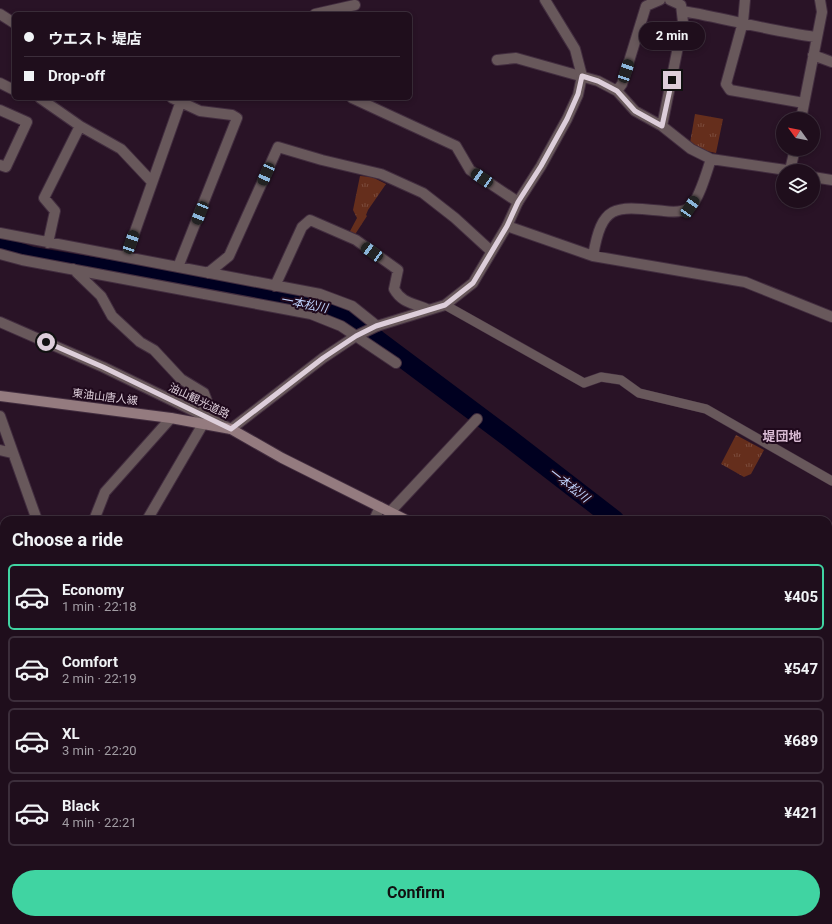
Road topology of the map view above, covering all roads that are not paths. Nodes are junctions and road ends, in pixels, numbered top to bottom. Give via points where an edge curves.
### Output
1 (545, 0) edge
2 (660, 0) edge
3 (670, 0) edge
4 (745, 0) edge
5 (820, 0) edge
6 (682, 5) edge
7 (353, 6) edge
8 (324, 12) edge
9 (0, 14) edge
10 (12, 22) edge
11 (742, 22) junction
12 (816, 37) junction
13 (813, 55) junction
14 (497, 60) dead end
15 (832, 62) edge
16 (582, 76) junction
17 (0, 83) edge
18 (12, 89) edge
19 (617, 91) junction
20 (43, 100) edge
21 (178, 100) edge
22 (356, 100) edge
23 (804, 103) junction
24 (0, 110) edge
25 (802, 112) edge
26 (80, 126) junction
27 (662, 126) junction
28 (711, 159) junction
29 (0, 165) edge
30 (776, 169) edge
31 (820, 178) edge
32 (832, 180) edge
33 (152, 182) junction
34 (518, 202) junction
35 (507, 226) junction
36 (0, 233) edge
37 (48, 243) junction
38 (491, 251) junction
39 (0, 254) edge
40 (593, 256) junction
41 (126, 257) junction
42 (178, 267) junction
43 (72, 269) junction
44 (208, 273) junction
45 (275, 286) junction
46 (445, 305) junction
47 (427, 309) junction
48 (832, 317) edge
49 (0, 322) edge
50 (374, 327) junction
51 (358, 335) junction
52 (396, 363) dead end
53 (0, 396) edge
54 (0, 416) edge
55 (171, 418) junction
56 (202, 419) junction
57 (477, 419) dead end
58 (231, 429) junction
59 (0, 450) edge
60 (12, 453) junction
61 (832, 481) edge
62 (380, 507) junction
63 (390, 512) junction
64 (36, 516) edge
65 (96, 516) edge
66 (149, 516) edge
67 (376, 516) edge
68 (398, 516) edge

1 - 16 street via 575,49
2 - 19 street via 646,6 622,84
3 - 6 street
4 - 11 street
5 - 12 street via 822,12
6 - 11 street
6 - 27 street via 682,33
7 - 8 street
9 - 10 street
11 - 12 street via 781,32
11 - 23 street via 726,84 730,90
12 - 13 street
13 - 15 street
13 - 23 street
14 - 16 street via 516,58
16 - 19 street
16 - 34 street via 578,94 567,119
17 - 18 street
19 - 27 street via 635,111
20 - 26 street
21 - 33 street
21 - 42 street via 200,111 232,115 237,118
22 - 34 street via 456,146 470,170
23 - 25 street
24 - 29 street via 27,122 6,167
26 - 33 street via 121,149
26 - 37 street via 44,198 55,211
27 - 28 street via 691,149
28 - 30 street
28 - 40 street via 696,199 690,207 675,213 637,208 613,212 606,216 600,229
31 - 32 street
33 - 41 street
34 - 35 street
35 - 38 street
35 - 40 street
36 - 37 street
37 - 41 street
38 - 44 street via 423,193 381,174 278,147 229,256
38 - 46 street via 473,283
39 - 43 street
40 - 48 street via 745,282
41 - 42 street
42 - 44 street
43 - 51 street via 311,314
43 - 56 street via 101,296 112,316 140,342 154,350 181,379 204,393 207,401
44 - 45 street
45 - 47 street via 302,226 310,220 356,240 395,268 398,273 394,289 397,295 402,300
45 - 50 street via 320,294 352,306
46 - 47 street
46 - 61 street via 584,383 601,377 621,380 639,393 706,409
47 - 50 street
49 - 56 street, 油山観光道路 via 103,367
50 - 51 street
51 - 52 street
51 - 58 street via 323,358
53 - 55 main road, 東油山唐人線
54 - 60 street
55 - 56 main road, 東油山唐人線
55 - 65 street via 105,492
56 - 58 main road, 東油山唐人線
56 - 66 street
57 - 63 street
58 - 62 main road, 油山観光道路 via 282,458
59 - 60 street
60 - 64 street
62 - 63 main road, 油山観光道路
62 - 67 street
63 - 68 main road, 油山観光道路

